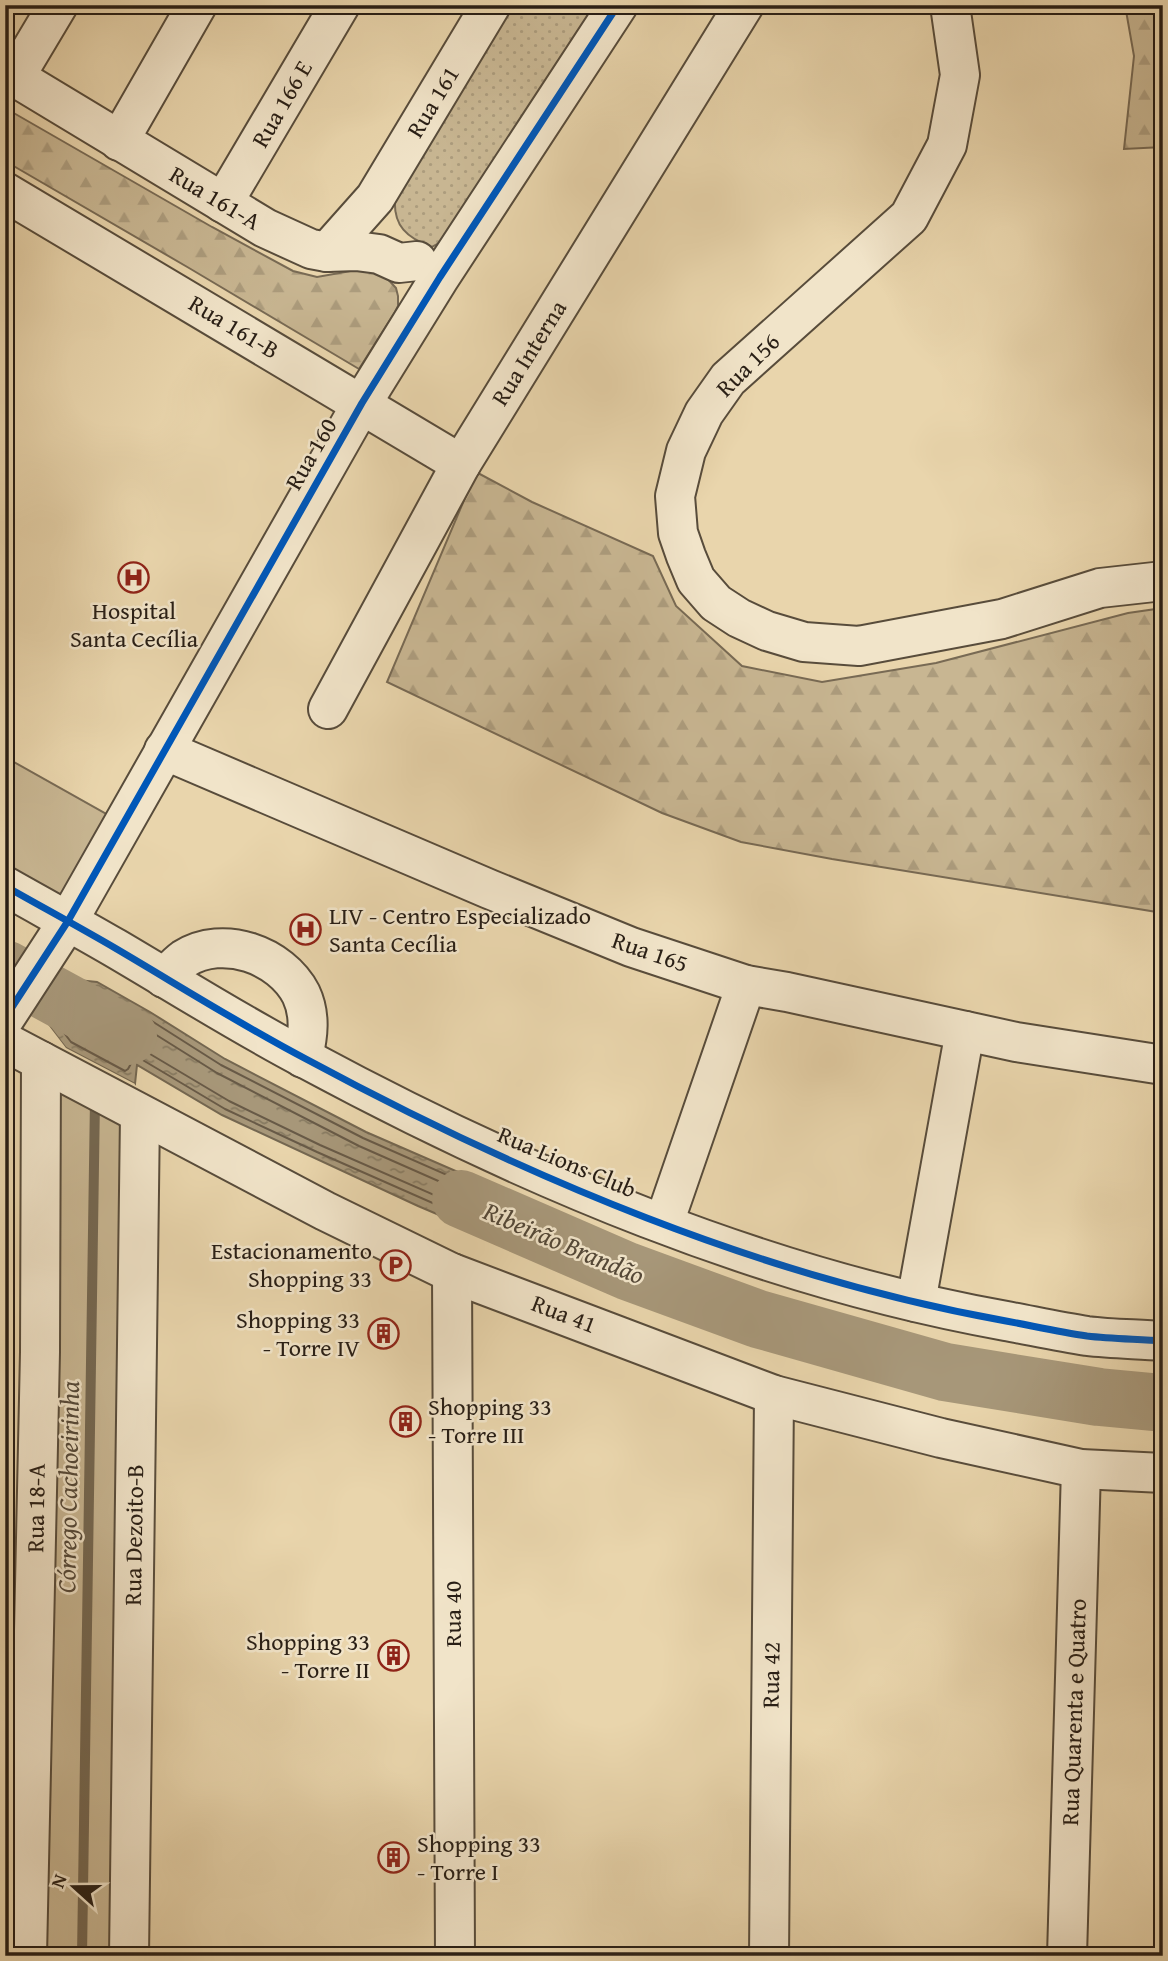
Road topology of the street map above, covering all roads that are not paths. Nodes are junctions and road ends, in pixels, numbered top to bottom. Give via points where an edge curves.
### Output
1 (58, 5) edge
2 (197, 5) edge
3 (340, 5) edge
4 (491, 5) edge
5 (618, 5) edge
6 (744, 5) edge
7 (950, 5) edge
8 (10, 74) edge
9 (119, 141) junction
10 (5, 192) edge
11 (375, 198) junction
12 (223, 203) junction
13 (327, 252) junction
14 (428, 270) junction
15 (362, 403) junction
16 (461, 464) junction
17 (1163, 581) edge
18 (328, 709) dead end
19 (164, 750) junction
20 (5, 886) edge
21 (64, 928) junction
22 (164, 978) junction
23 (746, 985) junction
24 (5, 1018) edge
25 (965, 1031) junction
26 (5, 1042) edge
27 (303, 1058) junction
28 (41, 1061) junction
29 (1163, 1065) edge
30 (136, 1113) junction
31 (664, 1223) junction
32 (452, 1273) junction
33 (916, 1302) junction
34 (1163, 1341) edge
35 (774, 1395) junction
36 (1081, 1469) junction
37 (1163, 1473) edge
38 (19, 1720) edge
39 (27, 1956) edge
40 (129, 1956) edge
41 (455, 1956) edge
42 (769, 1956) edge
43 (1067, 1956) edge

1 - 8 street
2 - 9 street
3 - 12 street, Rua 166 E
4 - 11 street, Rua 161
5 - 14 street, Rua 160
6 - 16 street, Rua Interna
7 - 17 street, Rua 156 via 960,75 947,145 909,217 728,379 704,413 686,451 675,496 678,533 686,556 696,580 716,603 740,618 804,642 859,646 1002,619 1100,588
8 - 9 street, Rua 161-A
9 - 12 street, Rua 161-A
10 - 15 street, Rua 161-B
11 - 13 street, Rua 161
11 - 14 street via 383,230
12 - 13 street, Rua 161-A via 288,240
13 - 14 street, Rua 161-A via 379,254
14 - 15 street, Rua 160
15 - 16 street, Rua 161-B
15 - 19 street, Rua 160
16 - 18 street, Rua Interna
19 - 21 street, Rua 160
19 - 23 street, Rua 165 via 631,947
20 - 21 street, Rua Lions Club
21 - 22 street, Rua Lions Club
21 - 24 street
22 - 27 street, Rua Lions Club
22 - 27 street via 184,959 222,948 241,949 275,965 302,996 308,1017
23 - 25 street, Rua 165
23 - 31 street
25 - 29 street, Rua 165
25 - 33 street
26 - 28 street, Rua 41
27 - 31 street, Rua Lions Club via 494,1153
28 - 30 street, Rua 41
28 - 38 street, Rua 18-A via 40,1352
30 - 32 street, Rua 41
30 - 40 street, Rua Dezoito-B
31 - 33 street, Rua Lions Club via 765,1260
32 - 35 street, Rua 41
32 - 41 street, Rua 40
33 - 34 street, Rua Lions Club via 1087,1336
35 - 36 street, Rua 41
35 - 42 street, Rua 42
36 - 37 street, Rua 41
36 - 43 street, Rua Quarenta e Quatro
38 - 39 street, Rua 18-A

